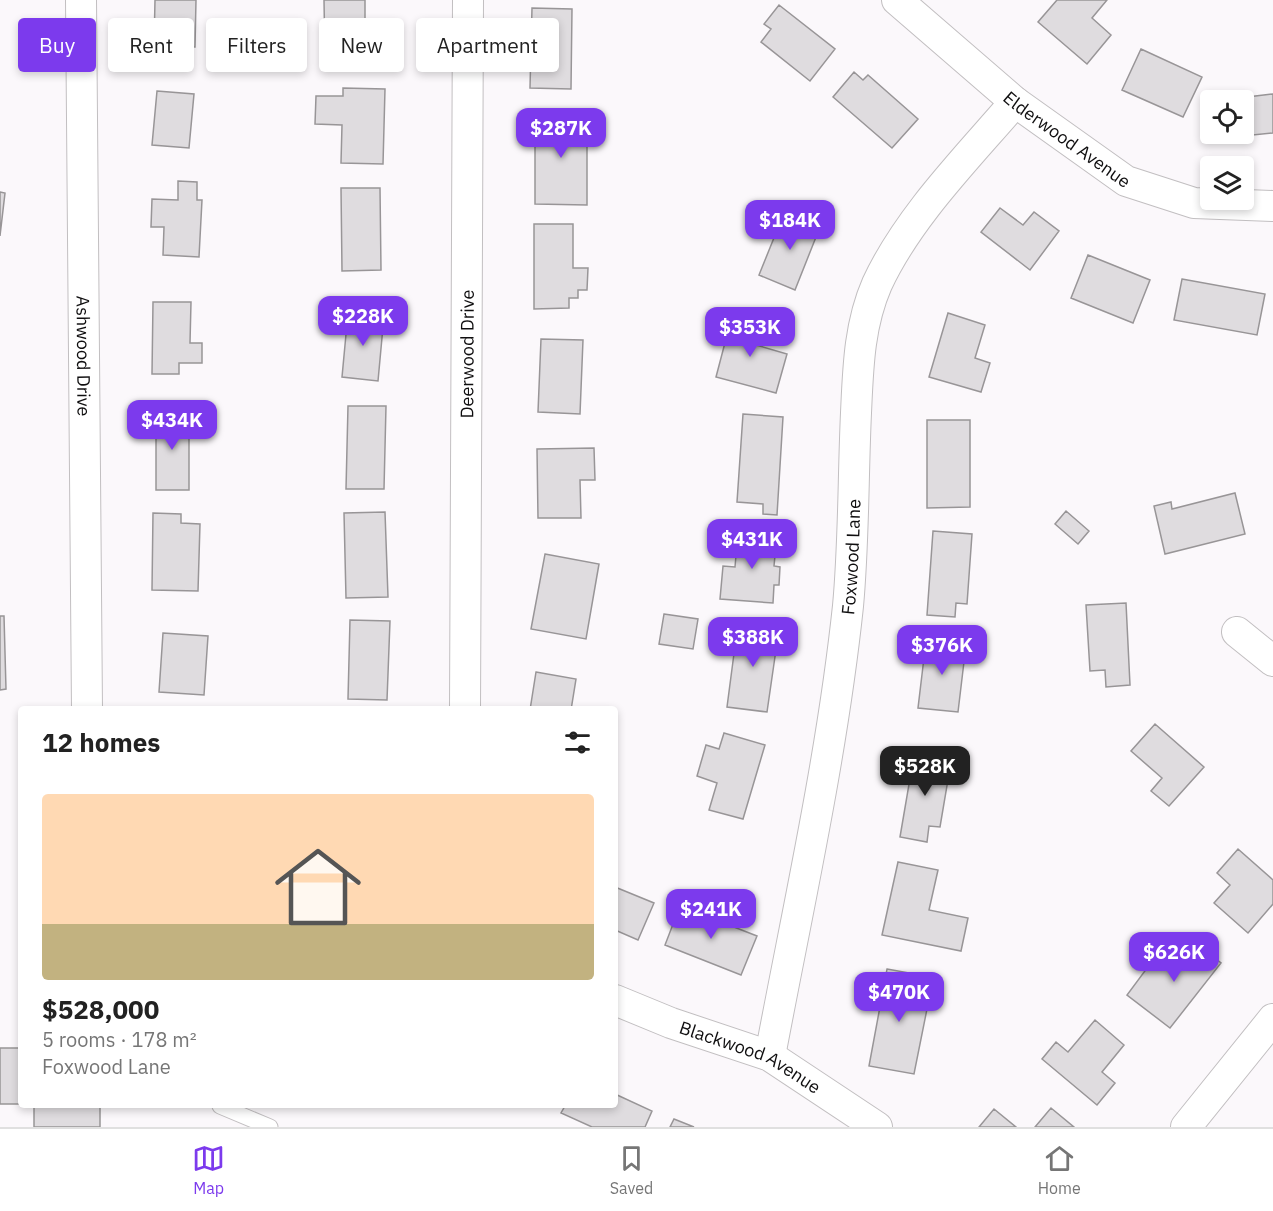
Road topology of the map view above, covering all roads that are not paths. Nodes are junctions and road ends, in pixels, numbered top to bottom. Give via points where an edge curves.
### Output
1 (81, 0) edge
2 (468, 0) edge
3 (897, 0) edge
4 (1015, 102) junction
5 (1273, 206) edge
6 (1237, 632) dead end
7 (1273, 661) edge
8 (87, 706) edge
9 (465, 706) edge
10 (618, 1001) edge
11 (1273, 1019) edge
12 (770, 1056) junction
13 (225, 1108) edge
14 (270, 1127) edge
15 (877, 1127) edge
16 (1186, 1127) edge

1 - 8 street, Ashwood Drive
2 - 9 street, Deerwood Drive
3 - 4 street, Elderwood Avenue
4 - 5 street, Elderwood Avenue via 1126,181 1194,203
4 - 12 street, Foxwood Lane via 912,227 877,284 865,318 858,365 850,581 843,653
6 - 7 street
10 - 12 street, Blackwood Avenue
11 - 16 street
12 - 15 street, Blackwood Avenue
13 - 14 lane

